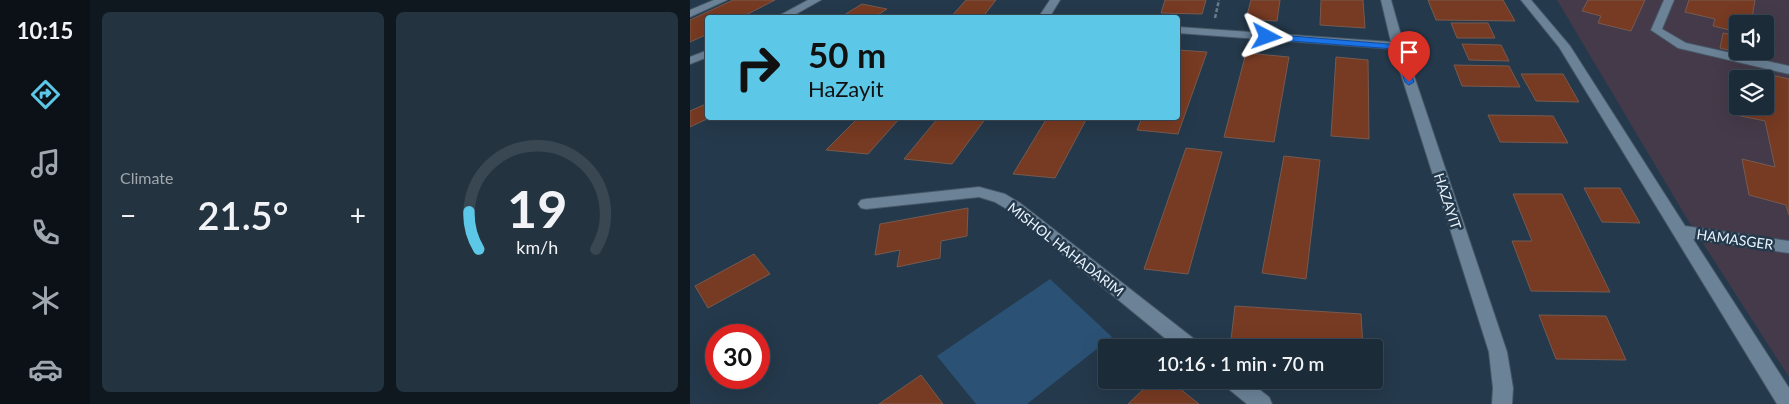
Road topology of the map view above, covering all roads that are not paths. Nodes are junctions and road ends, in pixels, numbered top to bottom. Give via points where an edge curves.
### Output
1 (722, 0) edge
2 (816, 0) edge
3 (1055, 0) edge
4 (1386, 0) edge
5 (1526, 0) edge
6 (1668, 0) edge
7 (690, 14) edge
8 (786, 15) edge
9 (1045, 15) edge
10 (1180, 30) edge
11 (1398, 46) junction
12 (705, 54) edge
13 (690, 61) edge
14 (1789, 70) edge
15 (866, 204) dead end
16 (1680, 231) junction
17 (1789, 247) edge
18 (1180, 339) edge
19 (1243, 389) edge
20 (1262, 404) edge
21 (1502, 404) edge
22 (1788, 404) edge

1 - 7 street
2 - 8 street
3 - 9 street
4 - 11 street, HAZAYIT
5 - 16 street via 1564,46
6 - 14 street via 1656,30 1682,46
10 - 11 street
11 - 21 street, HAZAYIT via 1498,352
12 - 13 street
15 - 18 street, MISHOL HAHADARIM via 979,192 1000,198
16 - 17 street, HAMASGER
16 - 22 street
19 - 20 street

